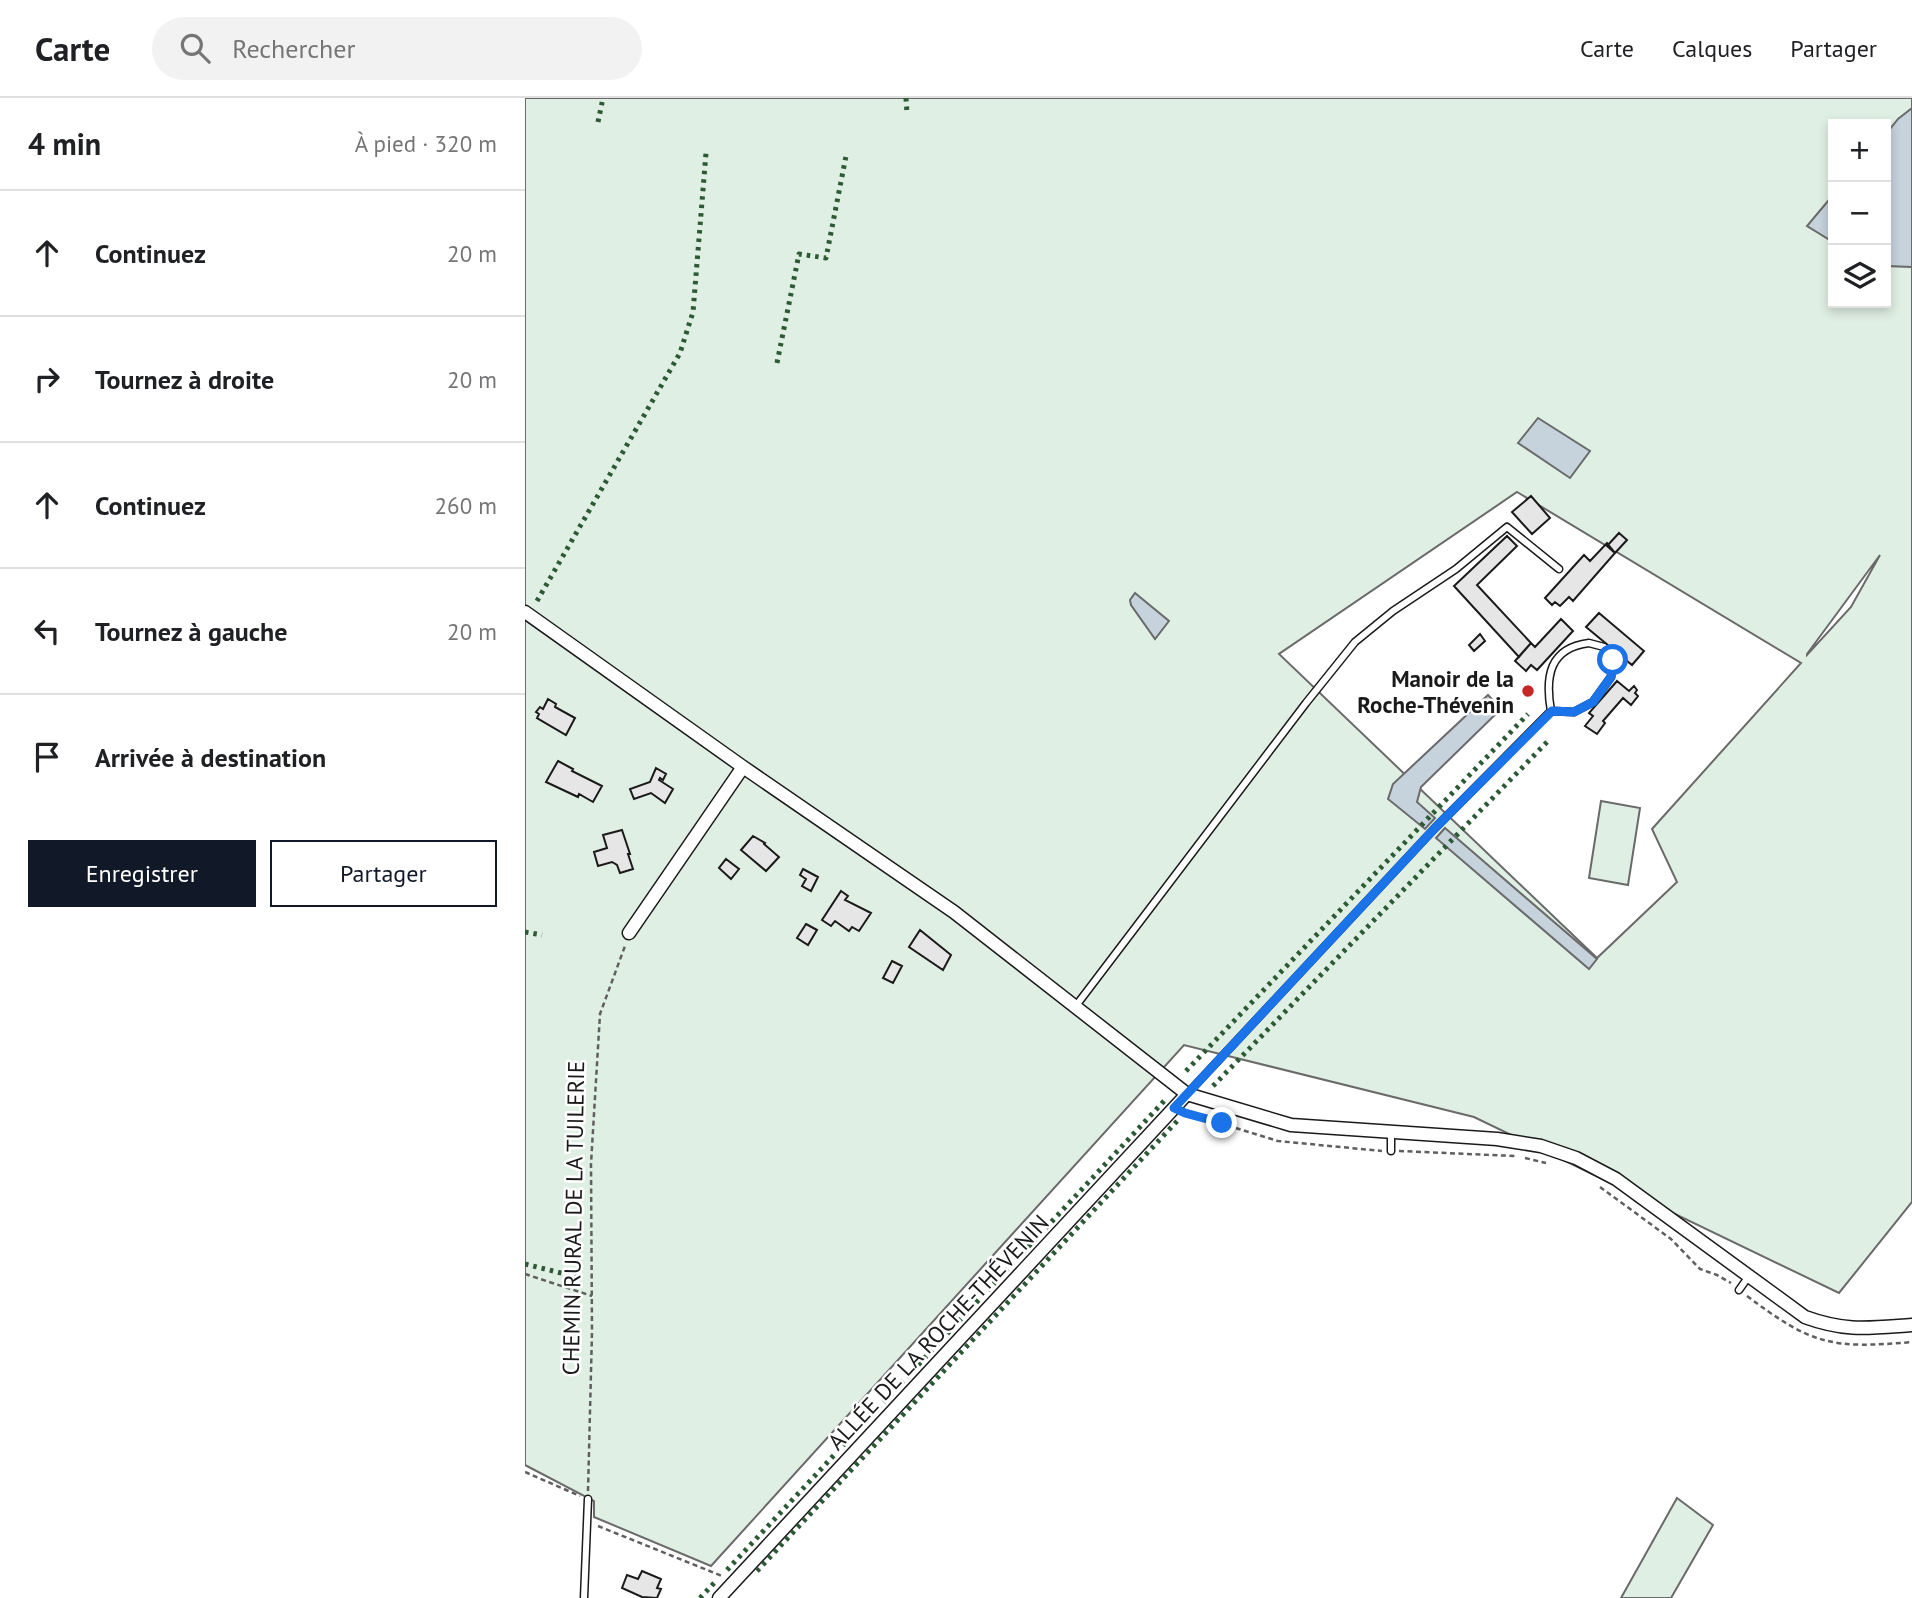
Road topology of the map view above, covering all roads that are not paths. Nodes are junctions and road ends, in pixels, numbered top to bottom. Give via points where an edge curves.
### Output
1 (1559, 569) dead end
2 (525, 611) edge
3 (1552, 711) junction
4 (743, 767) junction
5 (629, 933) road end
6 (1075, 1007) junction
7 (1187, 1094) junction
8 (1391, 1133) junction
9 (1391, 1151) road end
10 (1749, 1276) junction
11 (1739, 1290) road end
12 (1912, 1325) edge
13 (588, 1499) road end
14 (584, 1598) edge
15 (719, 1598) edge

1 - 6 lane via 1507,527 1356,642
2 - 4 street
3 - 3 lane via 1548,681 1561,654 1573,645 1604,647 1613,660 1611,677 1593,702 1574,712
3 - 7 lane via 1435,828
4 - 5 street
4 - 6 street via 954,912
6 - 7 street
7 - 8 street via 1291,1125
7 - 15 street, ALLÉE DE LA ROCHE-THÉVENIN
8 - 9 lane
8 - 10 street via 1497,1139 1576,1158 1616,1179
10 - 11 lane
10 - 12 street via 1805,1317 1831,1326
13 - 14 lane

